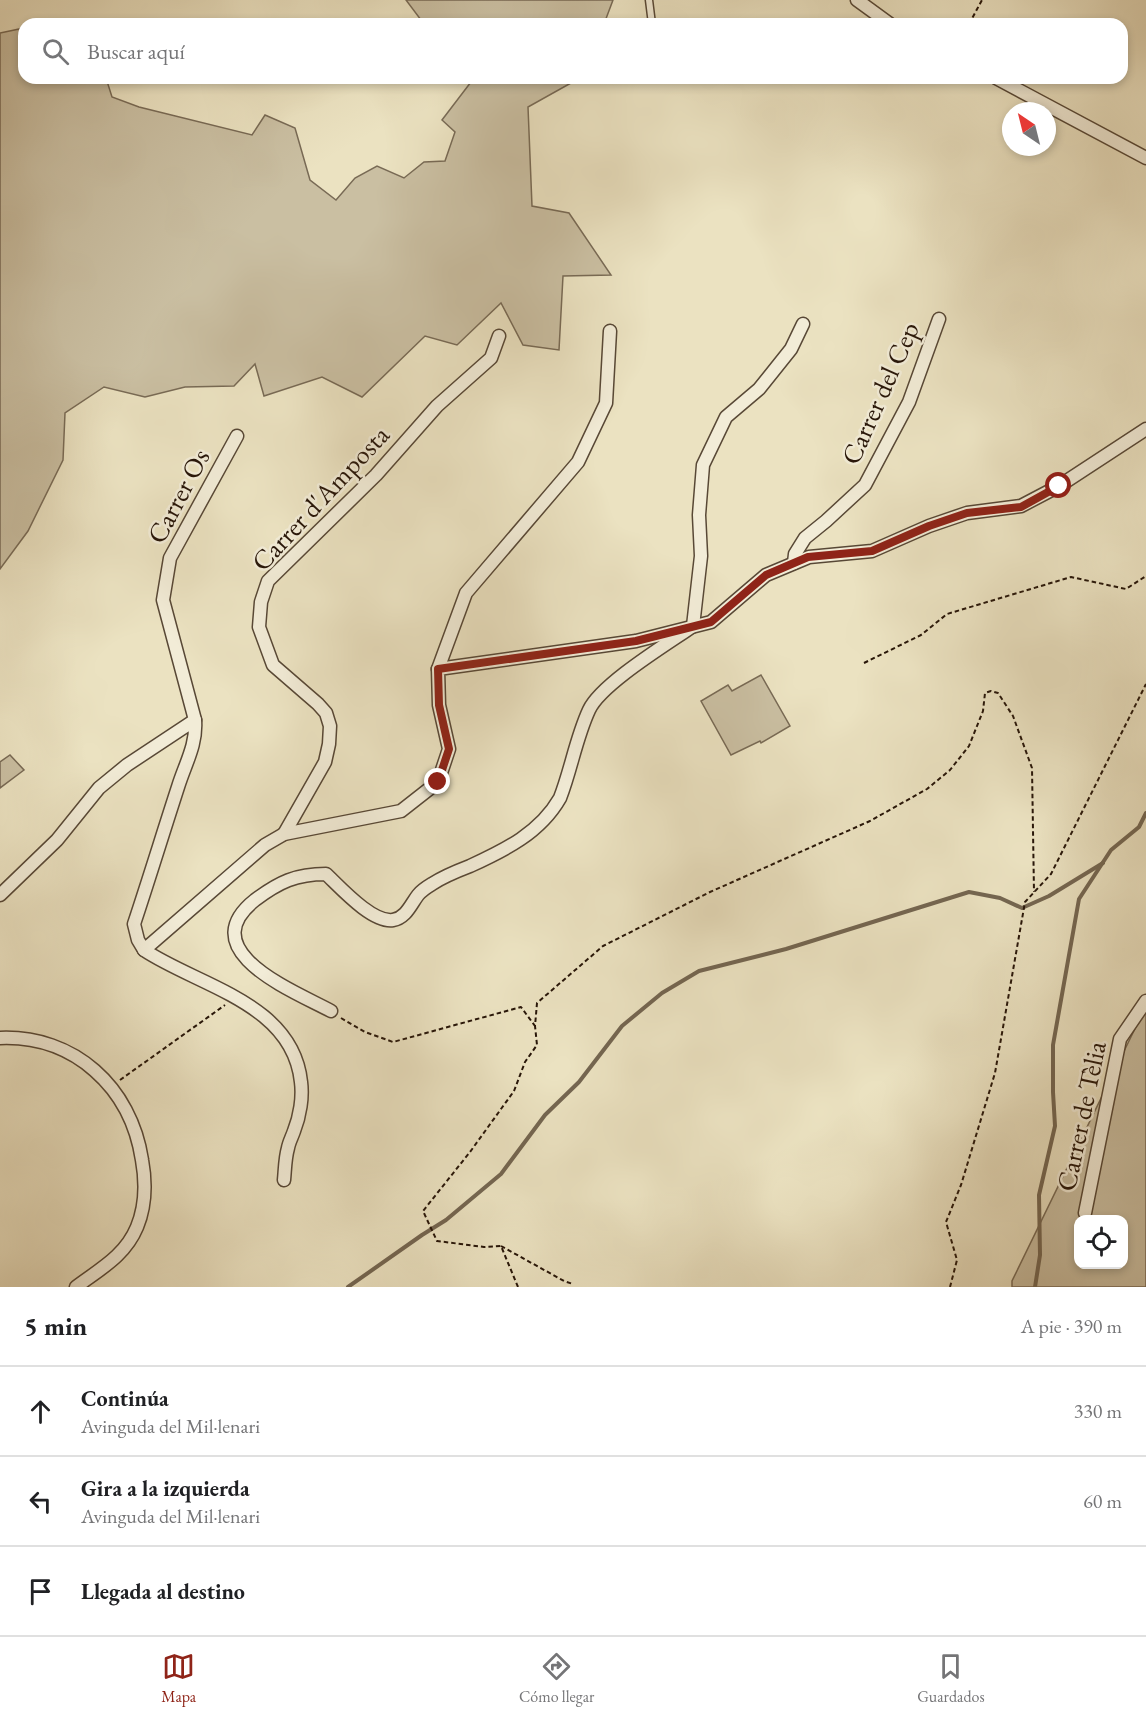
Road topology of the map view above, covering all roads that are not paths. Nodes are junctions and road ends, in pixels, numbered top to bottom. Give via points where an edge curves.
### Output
1 (649, 0) edge
2 (858, 0) edge
3 (651, 18) edge
4 (882, 18) edge
5 (1007, 84) edge
6 (1146, 158) edge
7 (939, 319) dead end
8 (803, 324) dead end
9 (610, 331) dead end
10 (499, 336) dead end
11 (1146, 429) edge
12 (237, 436) dead end
13 (795, 563) junction
14 (693, 626) junction
15 (438, 669) junction
16 (195, 720) junction
17 (284, 834) junction
18 (0, 896) edge
19 (144, 950) junction
20 (1146, 1001) edge
21 (331, 1011) road end
22 (0, 1038) edge
23 (284, 1180) dead end
24 (1084, 1213) dead end
25 (76, 1287) edge

1 - 3 lane
2 - 4 street
5 - 6 street
7 - 13 street, Carrer del Cep via 909,402 866,485 805,538 795,554
8 - 14 street via 791,349 759,389 726,417 703,465 701,556
9 - 15 street via 606,403 578,462 466,593
10 - 17 street, Carrer d'Amposta via 491,358 436,406 376,475 268,581 259,627 273,664 318,704 330,726 325,762
11 - 13 street via 1021,507 967,513 872,551 808,557
12 - 16 street, Carrer Os via 170,558 162,600
13 - 14 street via 766,575 711,622
14 - 15 street via 636,641
14 - 21 street via 599,695 589,709 560,798 538,827 492,856 437,881 419,893 407,913 393,920 376,917 326,874 304,874 284,881 242,913 234,927 235,945 253,966
15 - 17 street via 439,705 449,749 438,782 401,811
16 - 18 street via 126,765 99,788 57,840
16 - 19 street via 193,748 134,924
17 - 19 street via 265,844
19 - 23 street via 237,996 272,1023 285,1039 301,1082 300,1106 288,1147
20 - 24 street, Carrer de Tèlia via 1120,1038
22 - 25 street via 41,1041 88,1066 111,1086 127,1109 137,1134 145,1179 144,1208 137,1228 124,1250 107,1267

